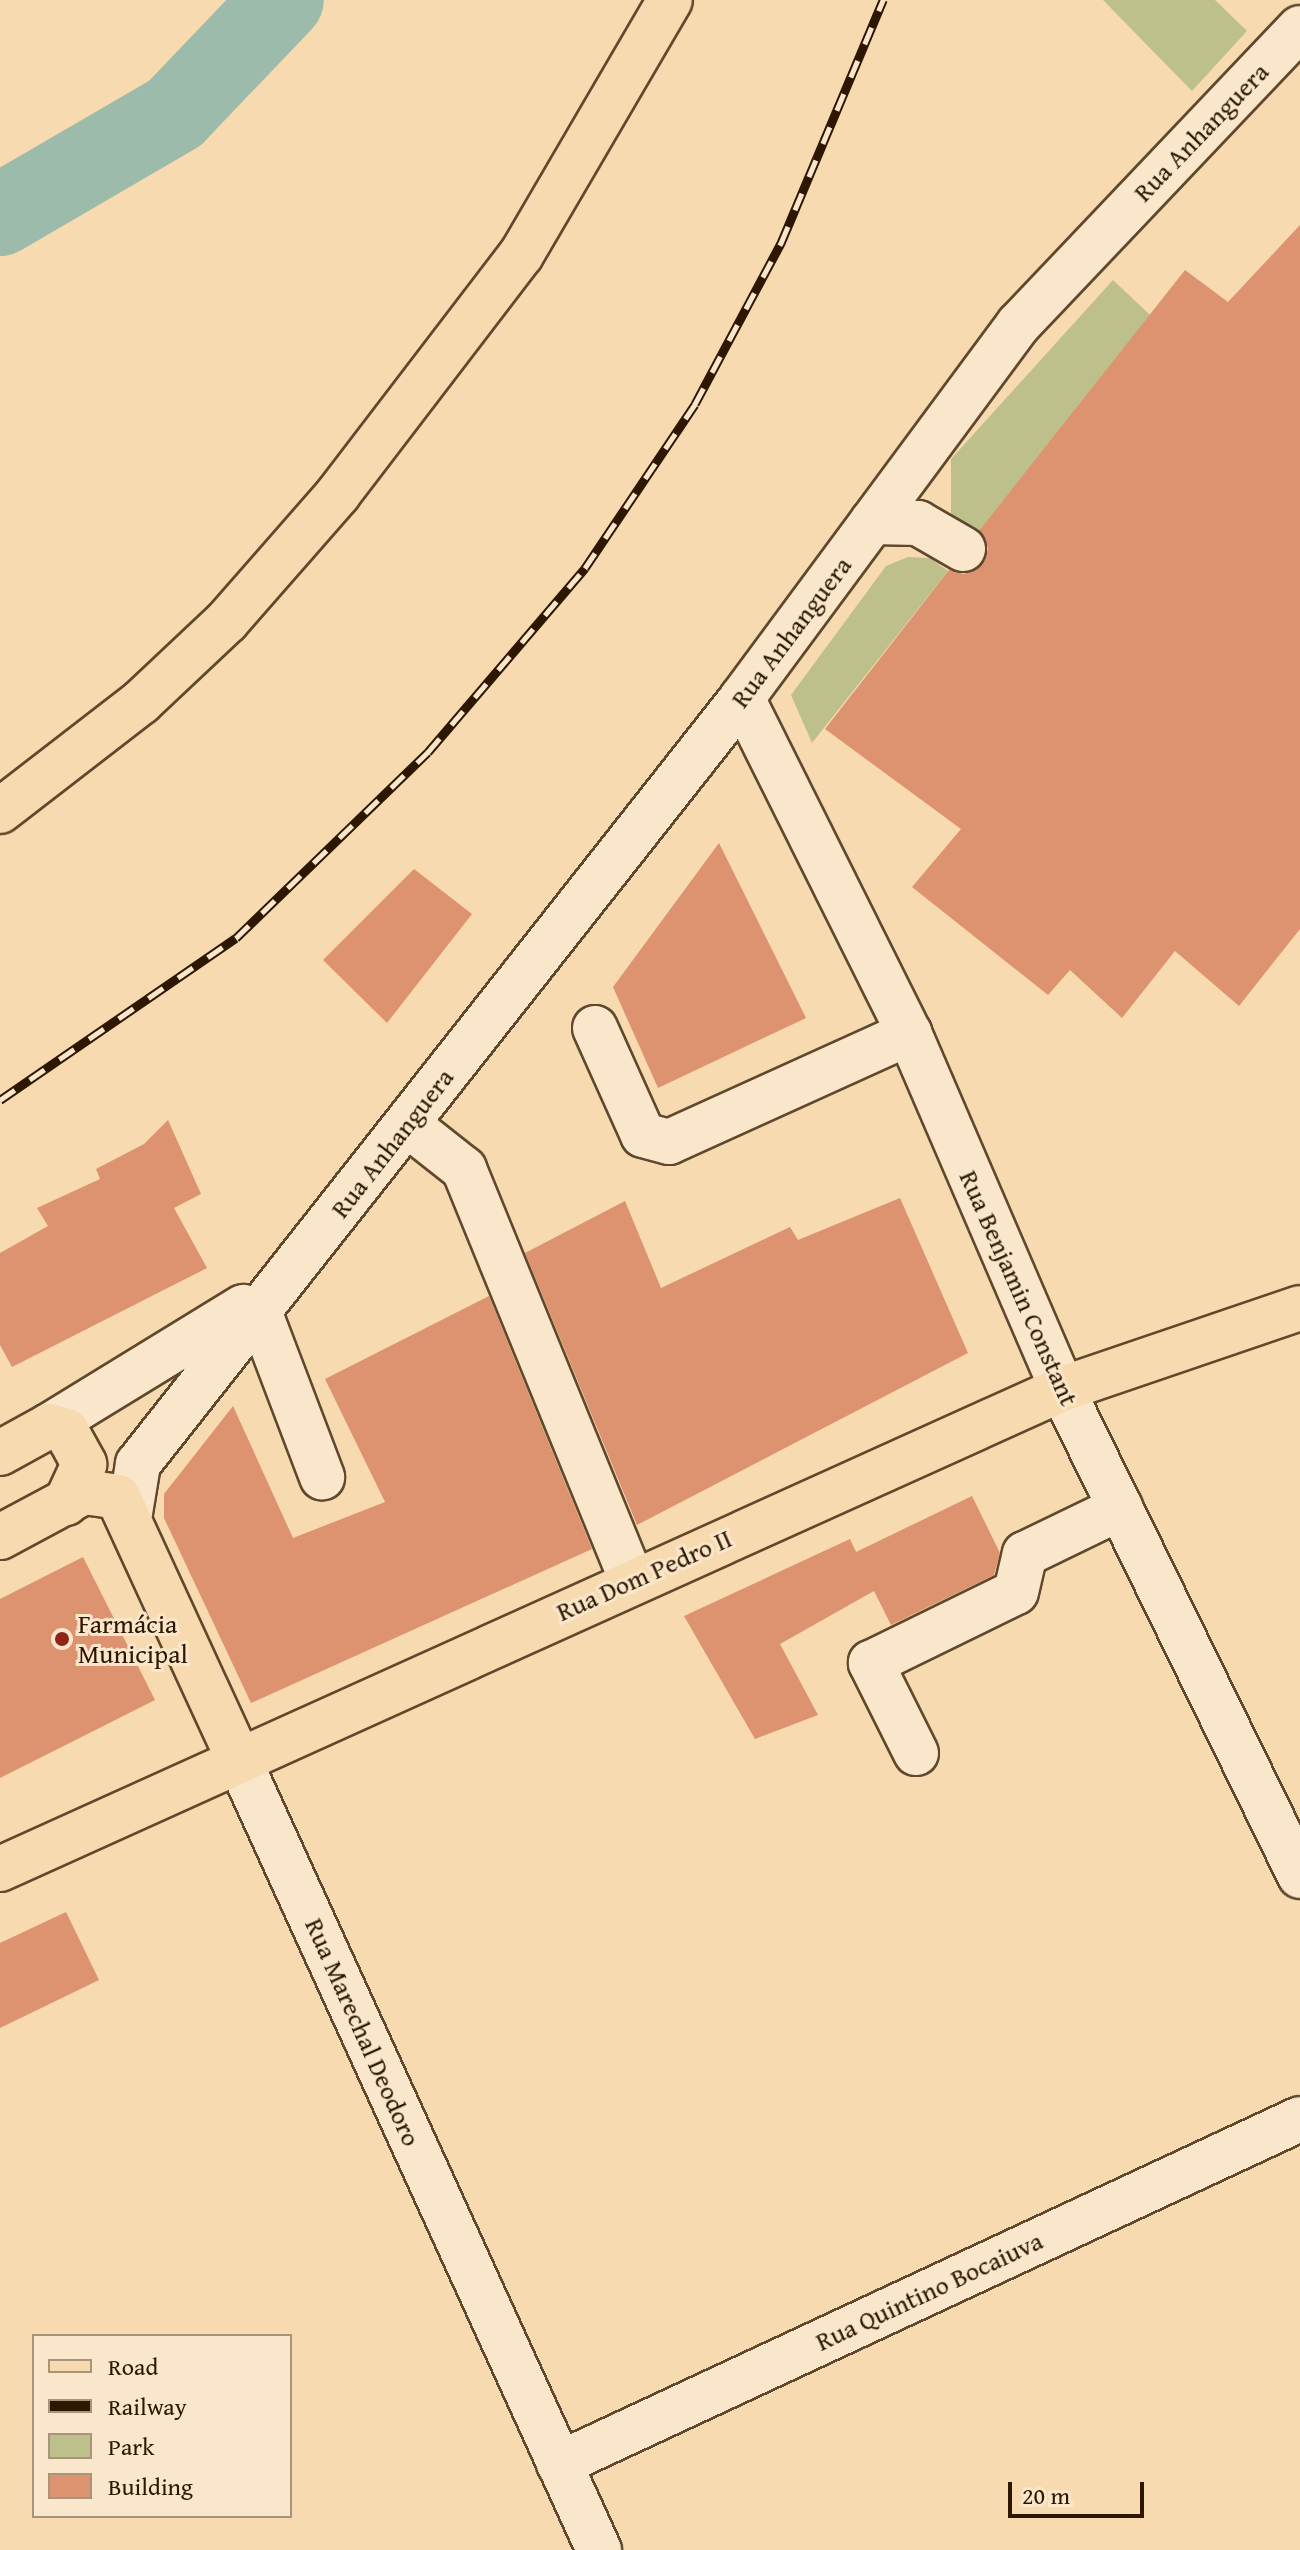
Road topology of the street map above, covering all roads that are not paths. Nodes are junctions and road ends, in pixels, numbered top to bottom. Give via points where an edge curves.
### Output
1 (670, 0) edge
2 (1300, 28) edge
3 (920, 458) junction
4 (872, 522) junction
5 (742, 698) junction
6 (0, 811) edge
7 (595, 1028) dead end
8 (909, 1033) junction
9 (407, 1124) junction
10 (303, 1256) junction
11 (1300, 1308) edge
12 (259, 1311) junction
13 (1062, 1389) junction
14 (49, 1426) junction
15 (0, 1453) edge
16 (322, 1477) dead end
17 (66, 1503) junction
18 (1120, 1508) junction
19 (130, 1513) junction
20 (0, 1537) edge
21 (632, 1580) junction
22 (916, 1753) dead end
23 (237, 1756) junction
24 (0, 1869) edge
25 (1300, 1876) edge
26 (1300, 2119) edge
27 (559, 2464) junction
28 (599, 2550) edge

1 - 6 main road via 521,255 338,494 227,621 163,682
2 - 3 street, Rua Anhanguera via 1019,324
3 - 4 street, Rua Anhanguera
3 - 4 street via 921,488 956,543 918,523
4 - 5 street, Rua Anhanguera
5 - 8 street, Rua Benjamin Constant
5 - 9 street, Rua Anhanguera
7 - 8 street via 643,1135 669,1142
8 - 13 street, Rua Benjamin Constant
9 - 10 street, Rua Anhanguera
9 - 21 street via 464,1169
10 - 12 street, Rua Anhanguera
10 - 14 street, Rua Anhanguera via 225,1322
11 - 13 main road, Rua Dom Pedro II
12 - 16 street
12 - 19 street, Rua Anhanguera via 138,1464
13 - 18 street, Rua Benjamin Constant
13 - 21 main road, Rua Dom Pedro II
14 - 15 main road, Rua Anhanguera
14 - 17 main road via 72,1438 84,1464
17 - 19 main road via 100,1492 118,1497
17 - 20 main road
18 - 22 street via 1025,1554 1016,1592 871,1663
18 - 25 street, Rua Benjamin Constant
19 - 23 main road, Rua Marechal Deodoro
21 - 23 main road, Rua Dom Pedro II
23 - 24 main road, Rua Dom Pedro II
23 - 27 street, Rua Marechal Deodoro
26 - 27 street, Rua Quintino Bocaiuva
27 - 28 street, Rua Marechal Deodoro

